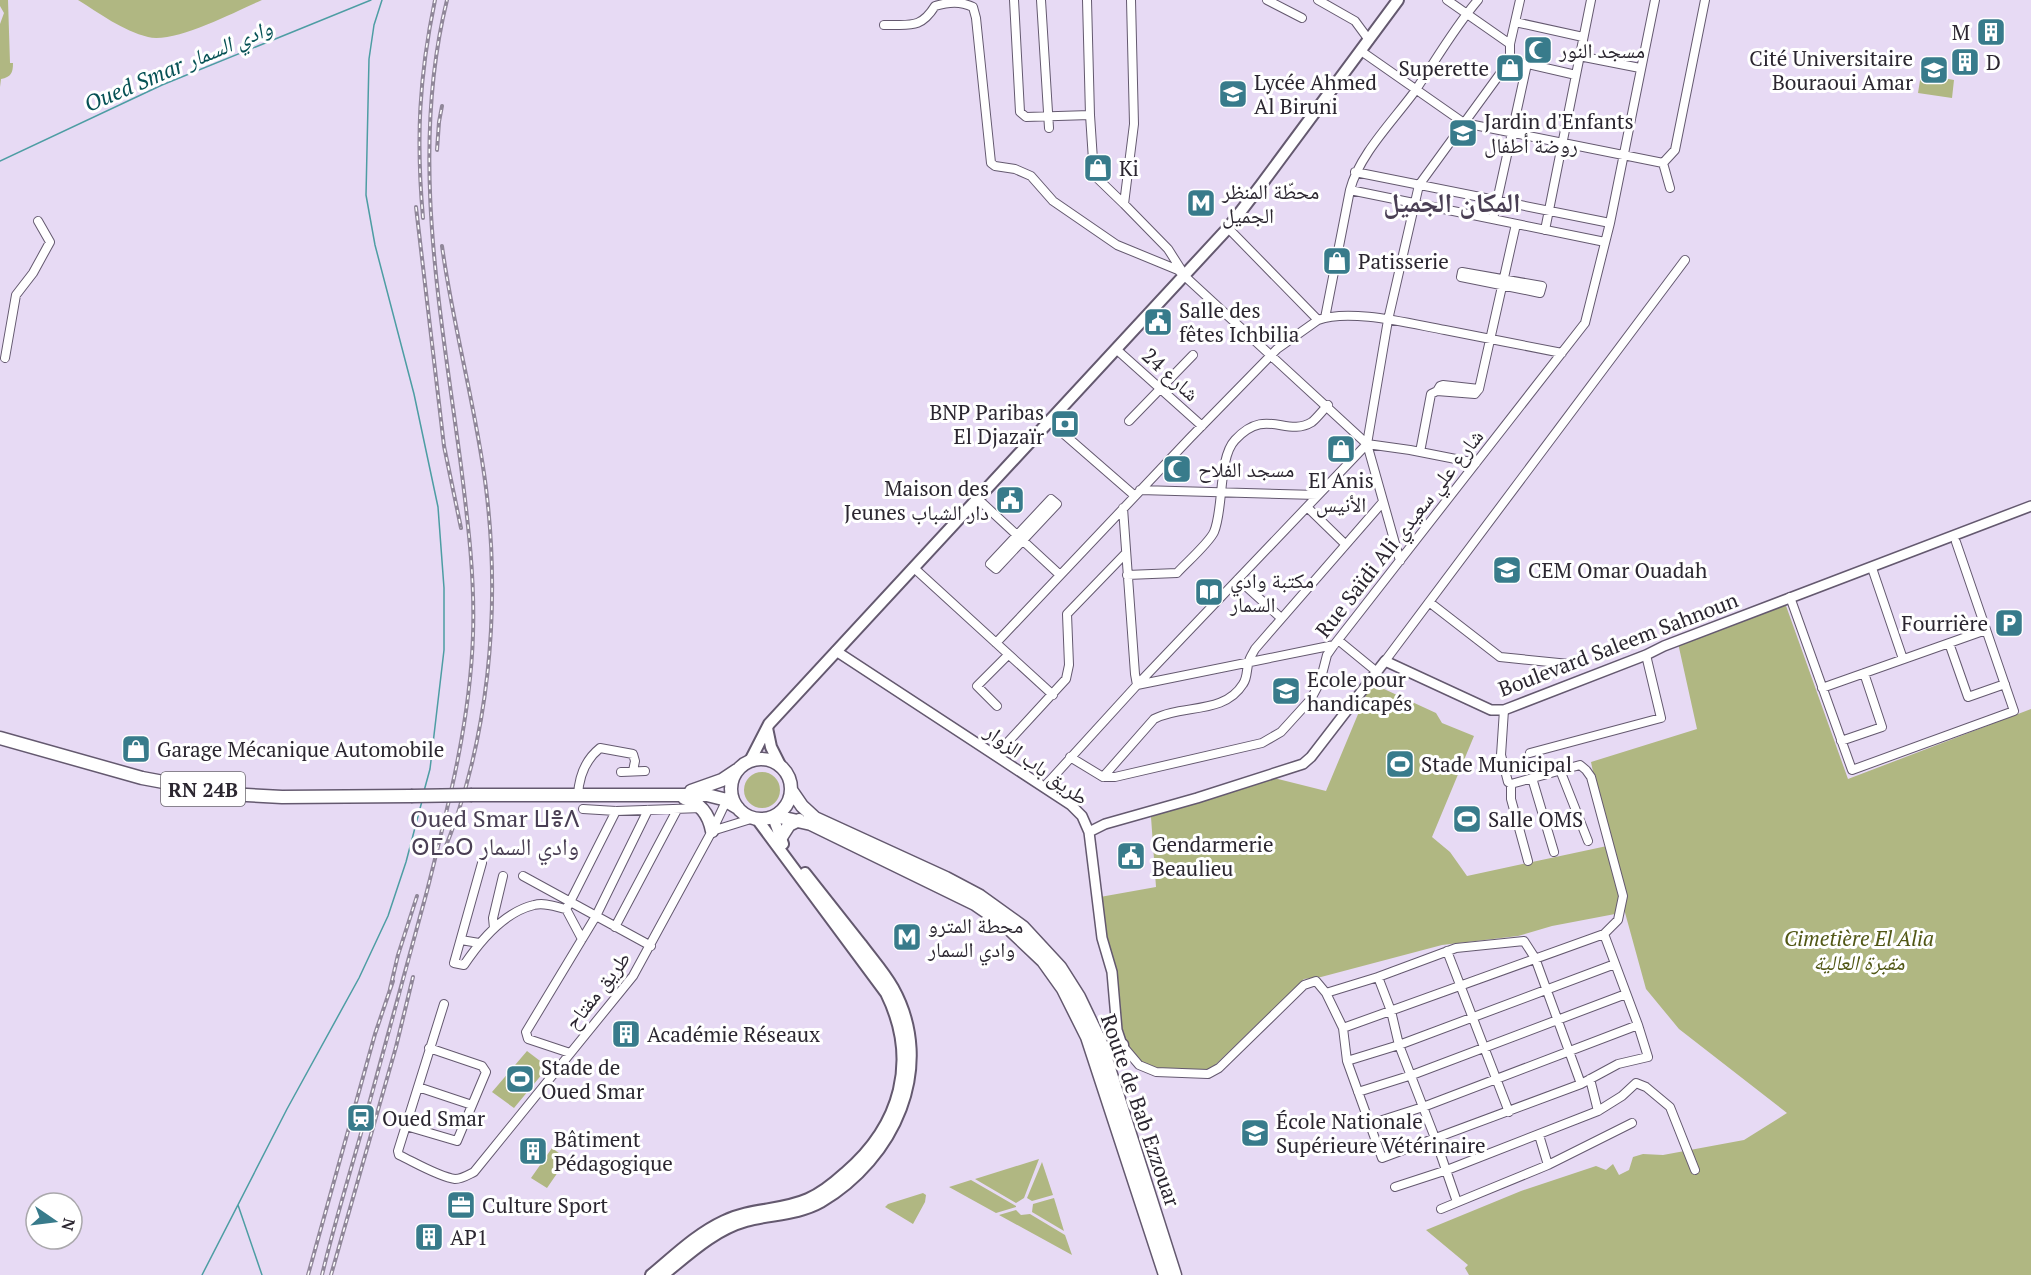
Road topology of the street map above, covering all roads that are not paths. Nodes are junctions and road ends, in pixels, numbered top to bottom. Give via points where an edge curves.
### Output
1 (1014, 0) edge
2 (1041, 0) edge
3 (1087, 0) edge
4 (1131, 0) edge
5 (1267, 0) edge
6 (1318, 0) edge
7 (1398, 0) edge
8 (1447, 0) edge
9 (1478, 0) edge
10 (1520, 0) edge
11 (1591, 0) edge
12 (1654, 0) edge
13 (1705, 0) edge
14 (1466, 14) junction
15 (1302, 18) dead end
16 (1515, 22) junction
17 (884, 25) dead end
18 (1583, 37) junction
19 (1369, 40) junction
20 (1510, 44) junction
21 (1361, 51) junction
22 (1580, 56) junction
23 (1510, 60) junction
24 (1527, 64) junction
25 (1640, 68) junction
26 (1576, 75) junction
27 (1415, 90) junction
28 (1090, 115) junction
29 (1047, 116) junction
30 (1464, 123) junction
31 (1050, 128) dead end
32 (1511, 133) junction
33 (1562, 143) junction
34 (1624, 155) junction
35 (1663, 162) junction
36 (1355, 172) junction
37 (1419, 185) junction
38 (1670, 188) dead end
39 (1350, 190) junction
40 (1497, 200) junction
41 (1415, 203) junction
42 (1124, 204) junction
43 (1548, 211) junction
44 (1493, 219) junction
45 (38, 221) dead end
46 (1610, 223) junction
47 (1516, 224) junction
48 (1228, 228) junction
49 (1545, 230) junction
50 (1605, 242) junction
51 (1685, 261) dead end
52 (1184, 275) junction
53 (1321, 319) junction
54 (1388, 320) junction
55 (1490, 339) junction
56 (1116, 349) junction
57 (1562, 353) junction
58 (1193, 355) dead end
59 (1270, 356) junction
60 (5, 358) dead end
61 (1160, 388) junction
62 (1328, 405) junction
63 (1129, 421) dead end
64 (1050, 422) junction
65 (1202, 426) junction
66 (1367, 444) junction
67 (1420, 452) junction
68 (1476, 464) junction
69 (1138, 493) junction
70 (1221, 493) junction
71 (1317, 495) junction
72 (978, 499) junction
73 (1382, 503) junction
74 (2031, 506) edge
75 (1306, 507) junction
76 (1123, 508) junction
77 (1020, 537) junction
78 (1956, 542) dead end
79 (1345, 544) junction
80 (1126, 553) junction
81 (1400, 561) junction
82 (914, 568) junction
83 (1872, 568) junction
84 (1060, 575) junction
85 (1127, 575) junction
86 (1238, 579) junction
87 (1790, 597) junction
88 (1429, 602) junction
89 (1281, 618) junction
90 (1986, 630) junction
91 (1336, 642) junction
92 (1949, 643) junction
93 (996, 644) junction
94 (836, 651) junction
95 (1008, 655) junction
96 (1646, 655) junction
97 (1903, 659) junction
98 (1385, 661) junction
99 (1248, 662) junction
100 (1569, 664) dead end
101 (1377, 672) junction
102 (1864, 673) junction
103 (2005, 684) junction
104 (1137, 685) junction
105 (1822, 688) junction
106 (1053, 695) junction
107 (997, 706) dead end
108 (1504, 710) junction
109 (767, 728) junction
110 (0, 738) edge
111 (1841, 741) junction
112 (1530, 753) dead end
113 (996, 755) junction
114 (1070, 757) junction
115 (747, 764) junction
116 (781, 767) junction
117 (1560, 770) junction
118 (633, 771) junction
119 (645, 771) dead end
120 (621, 772) dead end
121 (1103, 777) junction
122 (1532, 778) junction
123 (1511, 784) junction
124 (1044, 787) junction
125 (791, 790) junction
126 (578, 795) junction
127 (676, 796) junction
128 (729, 796) junction
129 (703, 808) junction
130 (583, 809) dead end
131 (648, 810) junction
132 (677, 810) junction
133 (616, 811) junction
134 (774, 816) junction
135 (755, 819) junction
136 (799, 820) junction
137 (712, 831) junction
138 (1089, 832) junction
139 (780, 839) junction
140 (1588, 842) dead end
141 (1554, 852) dead end
142 (1528, 861) dead end
143 (482, 863) dead end
144 (503, 876) dead end
145 (523, 876) dead end
146 (950, 885) junction
147 (568, 906) junction
148 (596, 916) junction
149 (615, 927) junction
150 (494, 928) junction
151 (1604, 934) junction
152 (582, 939) junction
153 (461, 940) junction
154 (479, 943) junction
155 (651, 945) junction
156 (1447, 951) junction
157 (1535, 958) junction
158 (1615, 964) junction
159 (1378, 977) junction
160 (1460, 985) junction
161 (1546, 989) junction
162 (1326, 993) junction
163 (1626, 994) junction
164 (444, 1004) dead end
165 (1391, 1011) junction
166 (1472, 1017) junction
167 (1558, 1019) junction
168 (1638, 1025) junction
169 (1342, 1028) junction
170 (1120, 1042) junction
171 (1400, 1045) junction
172 (1484, 1047) junction
173 (429, 1048) junction
174 (1098, 1051) junction
175 (1570, 1051) junction
176 (570, 1053) junction
177 (1347, 1061) junction
178 (1412, 1075) junction
179 (1496, 1079) junction
180 (1590, 1079) junction
181 (1581, 1084) junction
182 (418, 1087) junction
183 (1358, 1092) junction
184 (472, 1106) junction
185 (1423, 1107) junction
186 (1598, 1111) junction
187 (1509, 1112) junction
188 (1632, 1123) dead end
189 (1370, 1124) junction
190 (406, 1126) junction
191 (1539, 1135) junction
192 (1435, 1138) junction
193 (1548, 1165) junction
194 (1447, 1170) junction
195 (1695, 1170) dead end
196 (1395, 1188) dead end
197 (1457, 1202) junction
198 (1441, 1209) dead end
199 (651, 1275) edge
200 (663, 1275) edge
201 (1165, 1275) edge
202 (1175, 1275) edge

1 - 29 street via 1020,112 1026,117
2 - 29 street
3 - 28 street
4 - 42 street via 1134,124
5 - 15 street
6 - 19 street via 1355,21
7 - 19 main road
8 - 14 street
9 - 14 street
10 - 16 street
11 - 18 street
12 - 25 street, Rue Saïdi Ali شارع علي سعيدي
13 - 35 street via 1675,150
14 - 20 street
14 - 27 street
16 - 18 street
16 - 20 street
17 - 52 street via 918,24 926,20 935,6 946,3 973,7 991,163 1025,172 1053,201 1117,245
18 - 22 street
19 - 21 main road
20 - 23 street
21 - 27 street
21 - 48 main road
22 - 25 street
22 - 26 street
23 - 24 street
23 - 30 street
24 - 26 street
24 - 32 street
25 - 34 street, Rue Saïdi Ali شارع علي سعيدي
26 - 33 street
27 - 30 street
27 - 36 street
28 - 29 street
28 - 42 street via 1094,175
29 - 31 street
30 - 32 street
30 - 37 street
32 - 33 street
32 - 40 street
33 - 34 street
33 - 43 street
34 - 35 street
34 - 46 street, Rue Saïdi Ali شارع علي سعيدي
35 - 38 street
36 - 37 street
36 - 39 street
37 - 40 street
37 - 41 street
39 - 41 street
39 - 53 street
40 - 43 street
40 - 44 street
41 - 44 street
41 - 54 street
42 - 52 street via 1173,255
43 - 46 street
43 - 49 street
44 - 47 street
45 - 60 street via 50,243 16,295
46 - 50 street, Rue Saïdi Ali شارع علي سعيدي
47 - 49 street
47 - 55 street
48 - 52 main road
48 - 53 street
49 - 50 street
50 - 57 street, Rue Saïdi Ali شارع علي سعيدي via 1585,322
51 - 88 street
52 - 56 main road
52 - 59 street
53 - 54 street via 1358,316
53 - 59 street
54 - 55 street
54 - 66 street
55 - 57 street
55 - 67 street via 1475,394 1431,394
56 - 61 street, شارع 24
56 - 64 main road
57 - 68 street, Rue Saïdi Ali شارع علي سعيدي
58 - 61 street
59 - 62 street
59 - 65 street
61 - 63 street
61 - 65 street, شارع 24
62 - 66 street
62 - 70 street via 1311,422 1292,427 1262,423 1233,441
64 - 69 street
64 - 72 main road
65 - 69 street
66 - 67 street
66 - 71 street
66 - 73 street
67 - 68 street
68 - 81 street, Rue Saïdi Ali شارع علي سعيدي
69 - 70 street
69 - 76 street
70 - 71 street
70 - 85 street via 1214,533 1177,573
71 - 75 street
72 - 77 street
72 - 82 main road
73 - 79 street
73 - 81 street
74 - 83 street, Boulevard Saleem Sahnoun
75 - 79 street
75 - 86 street
76 - 80 street
76 - 84 street
77 - 77 street via 1051,499 1057,504
77 - 84 street
78 - 90 street
79 - 89 street
80 - 85 street
80 - 106 street via 1067,614 1070,665 1066,679
81 - 91 street, Rue Saïdi Ali شارع علي سعيدي
82 - 93 street
82 - 94 main road
83 - 87 street, Boulevard Saleem Sahnoun
83 - 97 street
84 - 93 street
85 - 104 street
86 - 89 street
86 - 104 street
87 - 96 street, Boulevard Saleem Sahnoun
87 - 105 street
88 - 98 street
88 - 100 street via 1500,657
89 - 99 street
90 - 92 street
90 - 103 street
91 - 99 street
91 - 101 street
91 - 121 street, Rue Saïdi Ali شارع علي سعيدي via 1327,655 1311,699 1281,732 1262,743 1141,772
92 - 97 street
92 - 103 street via 1968,697
93 - 95 street
94 - 109 main road
94 - 113 street, طريق باب الزوار
95 - 106 street
95 - 107 street via 976,686
96 - 108 street, Boulevard Saleem Sahnoun
96 - 112 street via 1661,718
97 - 102 street
98 - 101 street
98 - 108 street, Boulevard Saleem Sahnoun via 1491,710
99 - 104 street
99 - 121 street via 1245,683 1230,698 1154,719
101 - 138 street via 1303,764
102 - 105 street
102 - 111 street via 1882,727
103 - 111 street via 2014,711 1852,770
104 - 114 street
105 - 111 street
106 - 113 street
108 - 123 street via 1501,754
109 - 115 main road
109 - 116 main road
110 - 126 main road, RN 24B, bridge via 142,778 228,794
113 - 124 street, طريق باب الزوار
114 - 121 street
114 - 124 street
115 - 116 main road via 767,760
115 - 127 main road via 710,785
115 - 128 main road via 732,781
116 - 125 main road
117 - 122 street
117 - 140 street
117 - 151 street via 1580,765 1586,770 1601,810 1623,896 1618,920
118 - 119 street
118 - 120 street
118 - 126 street via 633,754 600,748 586,764 578,782
122 - 123 street
122 - 141 street
123 - 142 street via 1511,799
124 - 138 street, طريق باب الزوار via 1077,810
125 - 134 main road via 786,805
125 - 146 main road, Route de Bab Ezzouar via 815,818
126 - 127 main road
127 - 128 main road
127 - 129 main road
128 - 135 main road via 738,808
128 - 137 street, طريق مفتاح
129 - 132 street
129 - 137 main road
130 - 133 street
131 - 132 street
131 - 133 street
131 - 148 street
132 - 149 street
133 - 147 street
134 - 135 main road
134 - 136 main road, Route de Bab Ezzouar
134 - 139 main road
135 - 137 street
135 - 199 main road via 886,993 900,1035 901,1083 879,1137 829,1186 802,1201 723,1221 687,1244
136 - 139 main road via 789,825
136 - 146 main road, Route de Bab Ezzouar
137 - 155 street, طريق مفتاح
138 - 170 street, طريق باب الزوار via 1101,938 1112,972
139 - 200 main road via 894,989 911,1049 908,1087 885,1142 832,1194 804,1209 725,1229
143 - 153 street
144 - 150 street
145 - 147 street
146 - 174 main road, Route de Bab Ezzouar via 1004,924 1042,961
147 - 148 street
147 - 150 street via 534,905
147 - 152 street
148 - 149 street
148 - 152 street
149 - 155 street
150 - 154 street
151 - 157 street
151 - 158 street
152 - 176 street via 526,1032 528,1039
153 - 154 street
153 - 154 street via 454,963 464,965
155 - 176 street, طريق مفتاح via 633,976
156 - 157 street via 1524,941
156 - 159 street
156 - 160 street
157 - 160 street
157 - 161 street
158 - 161 street
158 - 163 street
159 - 162 street
159 - 165 street
160 - 165 street
160 - 166 street
161 - 166 street
161 - 167 street
162 - 169 street
162 - 170 street via 1316,981 1304,985 1219,1068 1208,1074 1149,1070 1133,1060
163 - 167 street
163 - 168 street
164 - 173 street, طريق مفتاح
165 - 169 street
165 - 171 street
166 - 171 street
166 - 172 street
167 - 172 street
167 - 175 street
168 - 175 street
168 - 180 street via 1648,1058 1618,1064
169 - 177 street
170 - 174 main road
171 - 177 street
171 - 178 street
172 - 178 street
172 - 179 street
173 - 182 street, طريق مفتاح
173 - 184 street via 486,1068
174 - 201 main road, Route de Bab Ezzouar
174 - 202 main road, Route de Bab Ezzouar
175 - 179 street
175 - 181 street
176 - 190 street, طريق مفتاح via 474,1172 464,1177 443,1175 399,1155
177 - 183 street
178 - 183 street
178 - 185 street
179 - 185 street
179 - 187 street
180 - 181 street
180 - 186 street
181 - 187 street
182 - 184 street
182 - 190 street, طريق مفتاح
183 - 189 street
184 - 190 street via 457,1141
185 - 189 street
185 - 192 street
186 - 191 street
186 - 195 street via 1636,1083 1646,1087 1670,1107
187 - 192 street
188 - 193 street
189 - 192 street via 1382,1158
191 - 193 street
191 - 194 street
192 - 194 street
193 - 197 street
194 - 196 street
194 - 197 street
197 - 198 street

